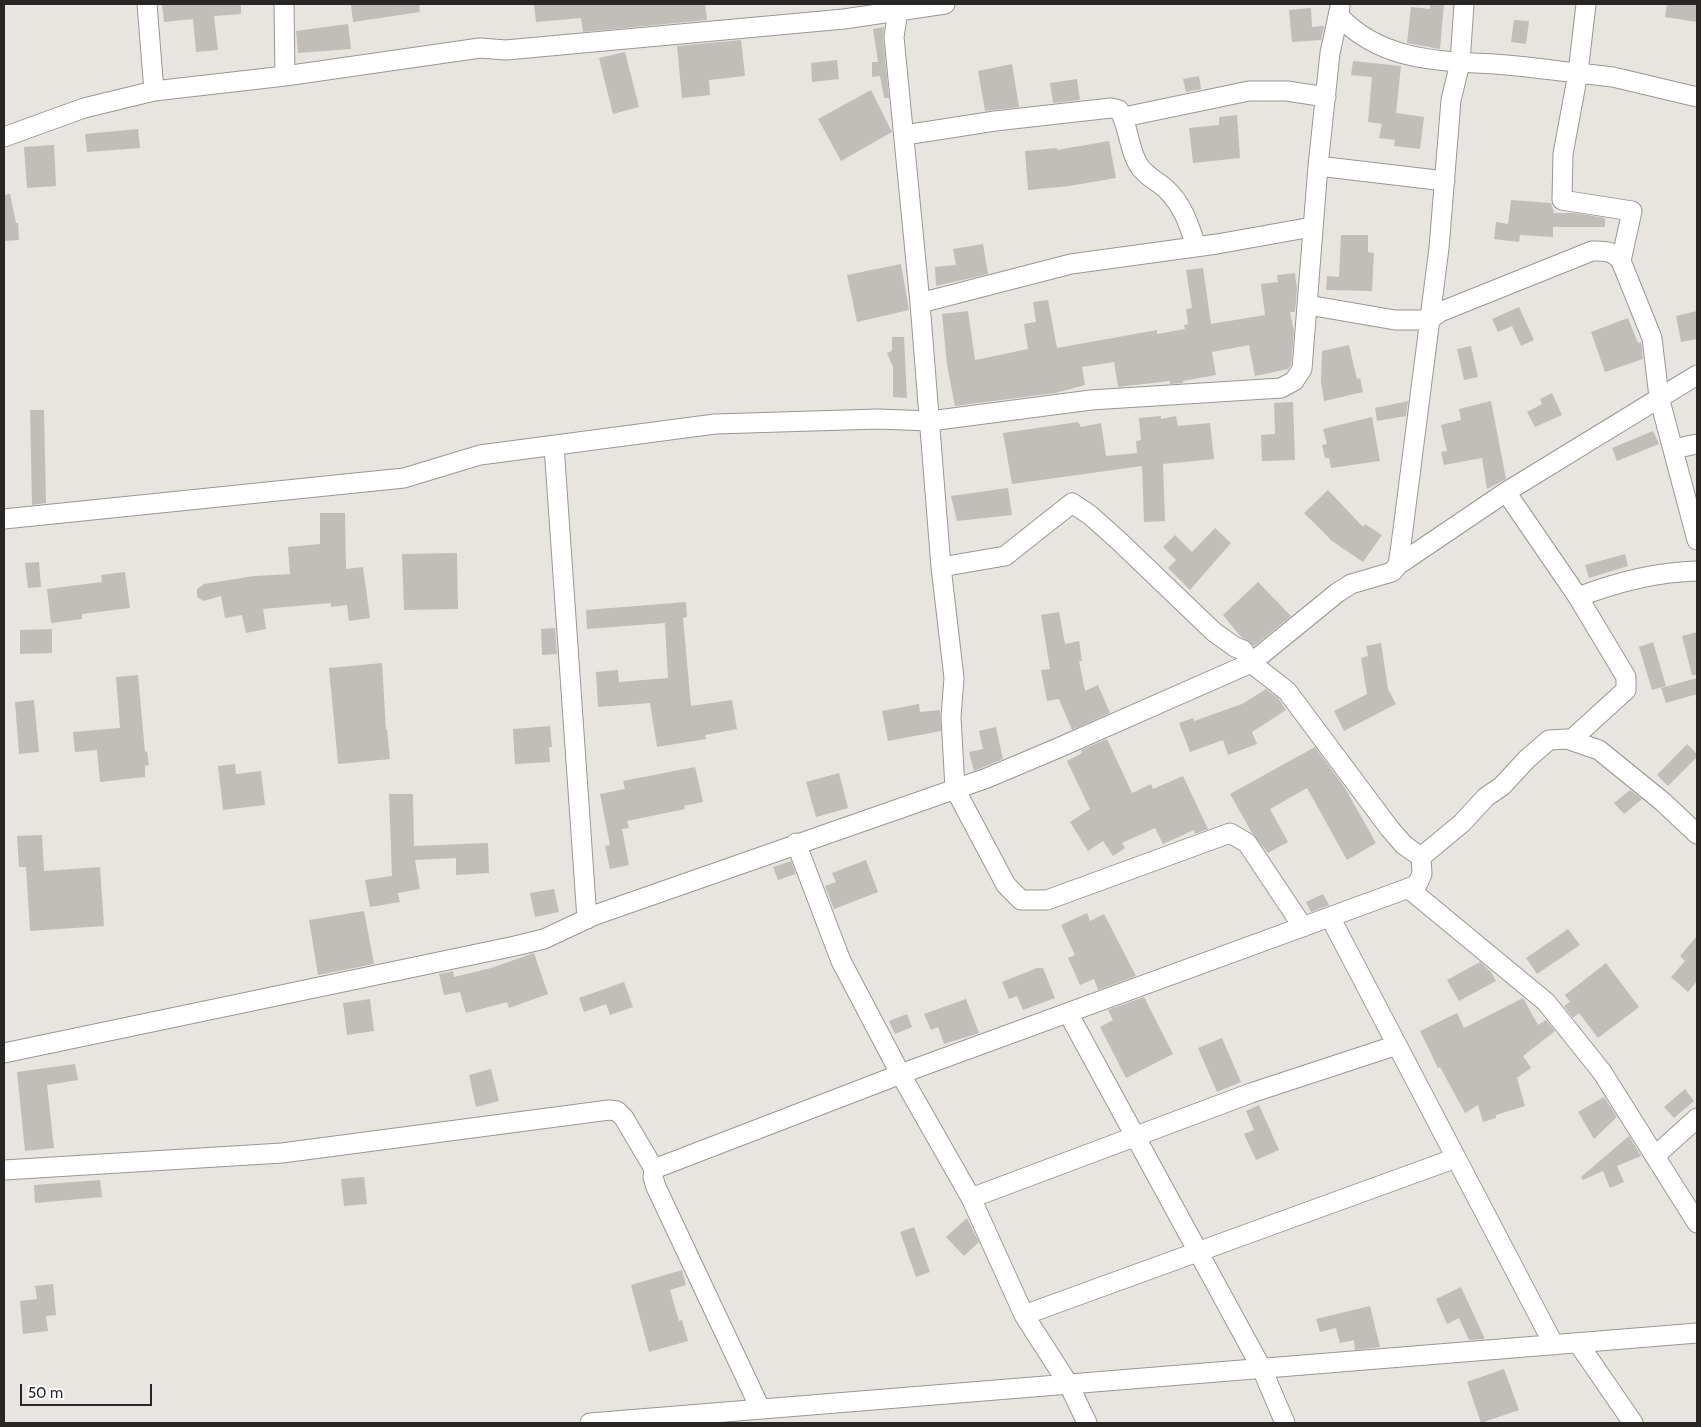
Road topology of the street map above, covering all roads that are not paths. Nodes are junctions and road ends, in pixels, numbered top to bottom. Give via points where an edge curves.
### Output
1 (147, 4) edge
2 (284, 4) edge
3 (945, 4) edge
4 (1464, 4) edge
5 (1586, 4) edge
6 (899, 7) edge
7 (1340, 10) edge
8 (1460, 64) junction
9 (1578, 73) junction
10 (285, 76) junction
11 (154, 91) junction
12 (1326, 96) junction
13 (1697, 97) edge
14 (1124, 117) junction
15 (905, 135) junction
16 (4, 137) edge
17 (1318, 166) junction
18 (1444, 181) junction
19 (1312, 227) junction
20 (1196, 246) junction
21 (1620, 261) junction
22 (920, 303) junction
23 (1308, 305) junction
24 (1429, 320) junction
25 (1697, 375) edge
26 (1659, 397) junction
27 (930, 420) junction
28 (1697, 444) edge
29 (554, 446) junction
30 (1673, 448) junction
31 (1506, 492) junction
32 (4, 519) edge
33 (1697, 540) edge
34 (1398, 565) junction
35 (941, 566) junction
36 (1697, 570) edge
37 (1578, 597) junction
38 (1251, 663) junction
39 (1571, 740) junction
40 (955, 789) junction
41 (1695, 828) edge
42 (796, 844) junction
43 (1421, 857) junction
44 (1408, 888) junction
45 (1330, 917) junction
46 (587, 919) junction
47 (1304, 927) junction
48 (1068, 1013) junction
49 (1397, 1045) junction
50 (4, 1053) edge
51 (901, 1075) junction
52 (1697, 1118) edge
53 (1136, 1137) junction
54 (1655, 1156) junction
55 (1456, 1158) junction
56 (654, 1169) junction
57 (4, 1170) edge
58 (971, 1198) junction
59 (1697, 1223) edge
60 (1198, 1252) junction
61 (1024, 1315) junction
62 (1697, 1334) edge
63 (1578, 1343) junction
64 (1554, 1345) junction
65 (1262, 1369) junction
66 (1069, 1385) junction
67 (760, 1408) junction
68 (590, 1423) edge
69 (1086, 1423) edge
70 (1285, 1423) edge
71 (1633, 1423) edge

1 - 11 street
2 - 10 street
3 - 6 street
4 - 8 street
5 - 9 street
6 - 10 street via 844,19 506,50 480,48
6 - 15 street via 894,37
7 - 8 street via 1349,27 1390,52
7 - 12 street via 1330,53
8 - 9 street via 1496,64
8 - 18 street via 1451,100
9 - 13 street via 1613,77
9 - 21 street via 1563,154 1562,200 1632,211
10 - 11 street
11 - 16 street via 84,108
12 - 14 street via 1249,91
12 - 17 street
14 - 15 street via 1119,110 1111,108
14 - 20 street via 1138,166 1167,190 1183,209
15 - 22 street
17 - 18 street
17 - 19 street
18 - 24 street
19 - 20 street
19 - 23 street
20 - 22 street via 1071,264
21 - 24 street via 1606,250 1592,251 1440,312
21 - 26 street via 1652,338
22 - 27 street
23 - 24 street via 1395,320
23 - 27 street via 1302,369 1294,381 1281,388 1090,400
24 - 34 street
25 - 26 street
26 - 30 street
26 - 31 street
27 - 29 street via 714,424
27 - 35 street
28 - 30 street
29 - 32 street via 480,455 404,478
29 - 46 street
30 - 33 street
31 - 34 street
31 - 37 street
34 - 38 street via 1392,572 1351,584 1337,593
35 - 38 street via 1005,556 1072,502 1214,632 1243,650
35 - 40 street via 954,678 951,717
36 - 37 street via 1640,577
37 - 39 street via 1626,677 1626,690
38 - 40 street
38 - 43 street via 1286,691 1390,829
39 - 41 street via 1600,750
39 - 43 street via 1549,740 1462,823
40 - 42 street
40 - 47 street via 1006,884 1022,900 1047,900 1230,833 1247,843
42 - 46 street
42 - 51 street via 840,961
43 - 44 street via 1424,866 1420,880
44 - 45 street
44 - 54 street via 1546,1002 1602,1072
45 - 47 street
45 - 49 street
46 - 50 street via 544,939 497,950
47 - 48 street
48 - 51 street
48 - 53 street
49 - 53 street via 1251,1093
49 - 55 street
51 - 56 street
51 - 58 street
52 - 54 street
53 - 58 street
53 - 60 street
54 - 59 street
55 - 60 street
55 - 64 street
56 - 57 street via 624,1118 617,1111 609,1110 282,1153
56 - 67 street via 652,1177 656,1188
58 - 61 street
60 - 61 street
60 - 65 street
61 - 66 street
62 - 63 street
63 - 64 street
63 - 71 street
64 - 65 street
65 - 66 street
65 - 70 street
66 - 67 street
66 - 69 street
67 - 68 street

